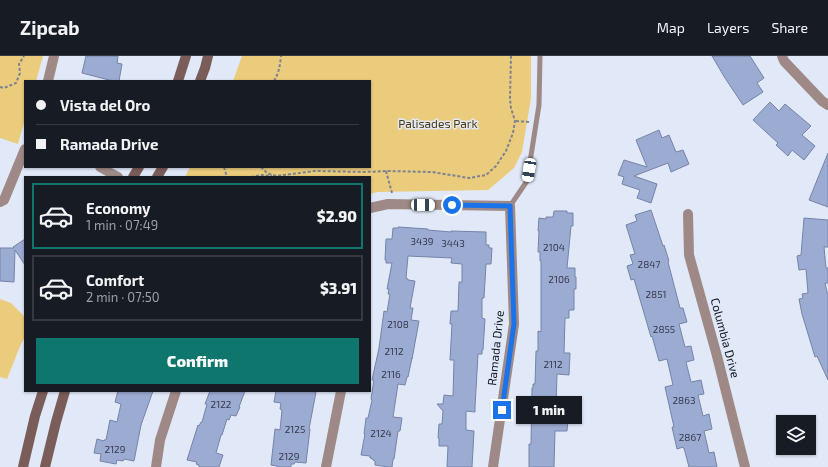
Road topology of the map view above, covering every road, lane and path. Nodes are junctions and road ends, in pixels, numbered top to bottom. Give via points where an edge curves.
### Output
1 (24, 56) edge
2 (54, 56) edge
3 (186, 56) edge
4 (208, 56) edge
5 (281, 56) edge
6 (511, 56) edge
7 (540, 56) edge
8 (782, 56) edge
9 (48, 80) edge
10 (178, 80) edge
11 (200, 80) edge
12 (275, 80) edge
13 (0, 87) edge
14 (828, 105) edge
15 (515, 121) junction
16 (536, 123) junction
17 (24, 151) edge
18 (102, 168) edge
19 (262, 168) edge
20 (386, 171) junction
21 (116, 176) edge
22 (256, 176) edge
23 (276, 176) edge
24 (0, 202) edge
25 (394, 204) junction
26 (510, 206) junction
27 (371, 208) edge
28 (688, 214) dead end
29 (43, 392) edge
30 (65, 392) edge
31 (176, 392) edge
32 (341, 392) edge
33 (23, 467) edge
34 (45, 467) edge
35 (156, 467) edge
36 (326, 467) edge
37 (493, 467) edge
38 (745, 467) edge

1 - 13 path via 19,64 20,73 16,83
2 - 9 street
3 - 10 main road
4 - 11 main road
5 - 12 path
6 - 15 path via 510,100
7 - 16 lane
8 - 14 street
15 - 16 path
15 - 20 path via 506,151 486,175 469,178 432,172
16 - 26 lane via 527,181
17 - 24 street via 4,200
18 - 21 street
19 - 23 path
20 - 23 path via 315,171
20 - 25 path
22 - 23 path
25 - 26 street
25 - 27 street
26 - 37 street, Ramada Drive via 514,324
28 - 38 street, Columbia Drive via 689,255
29 - 33 main road
30 - 34 main road
31 - 35 street via 160,440
32 - 36 street

